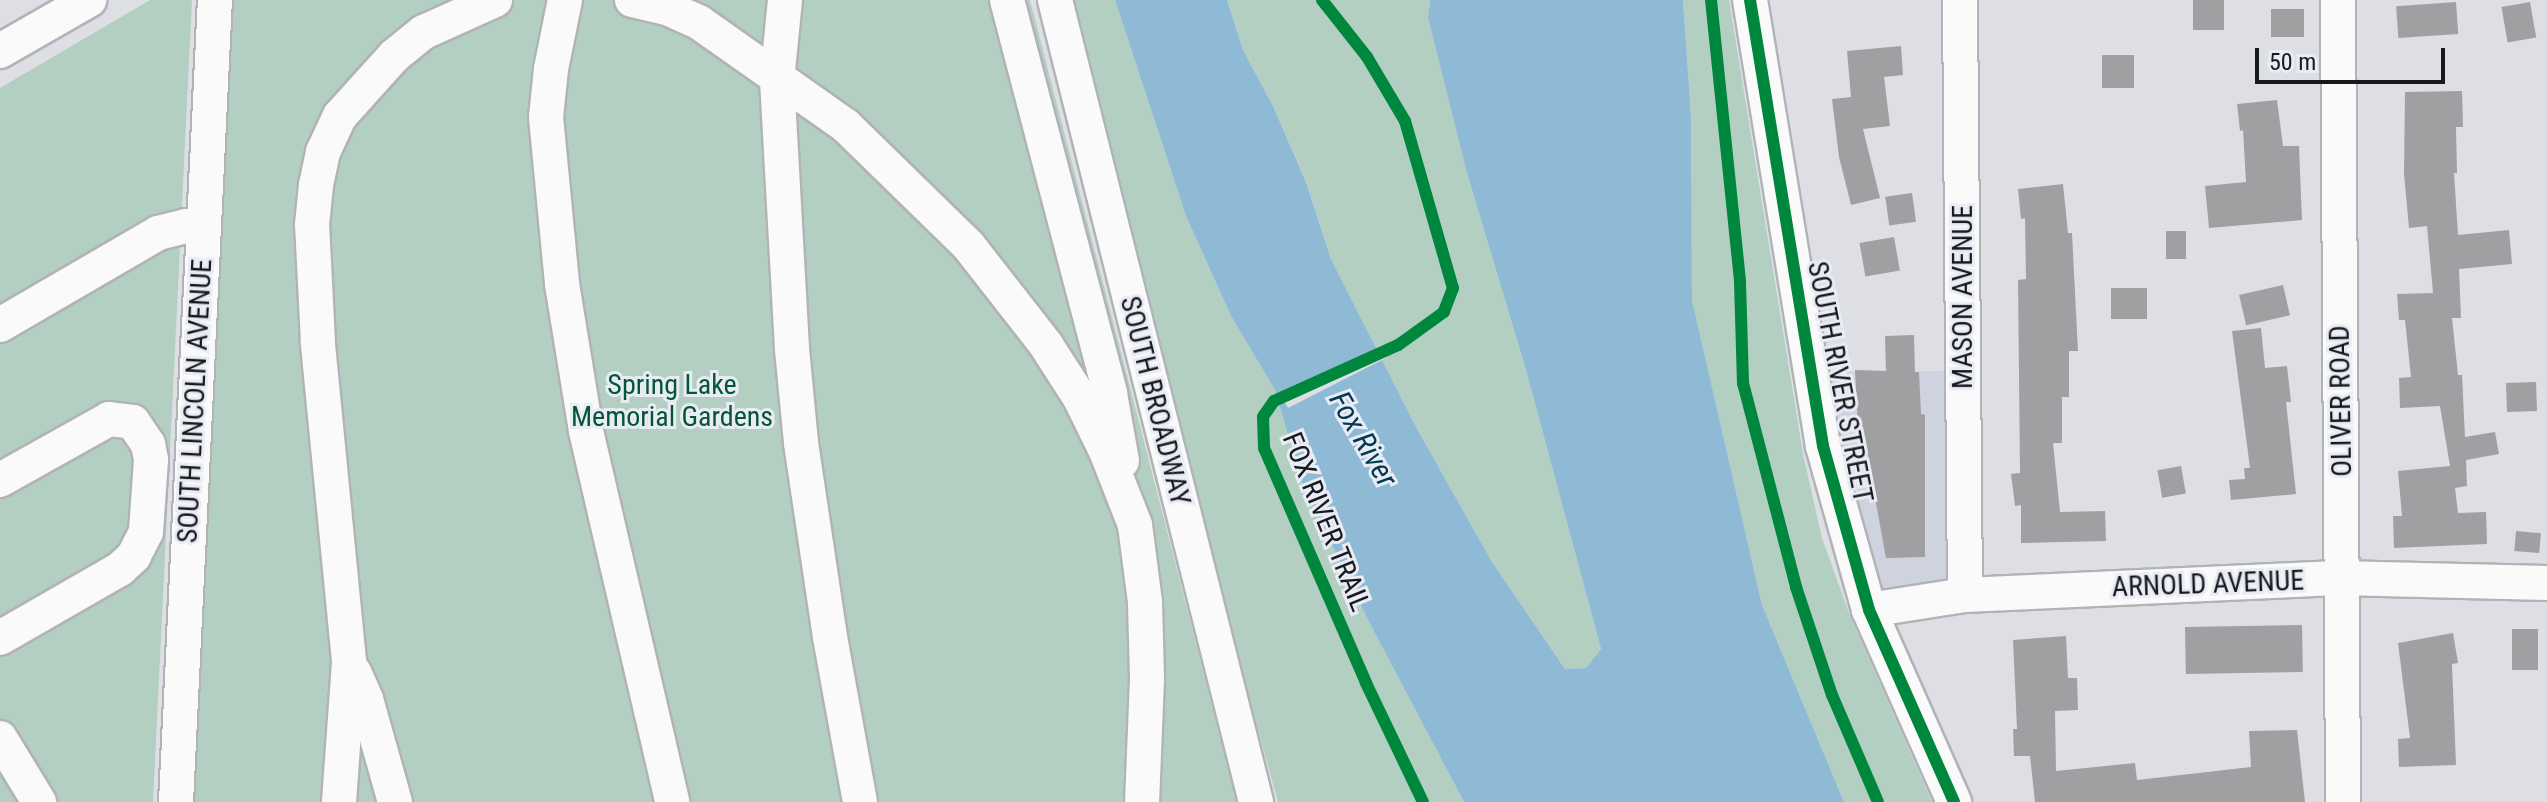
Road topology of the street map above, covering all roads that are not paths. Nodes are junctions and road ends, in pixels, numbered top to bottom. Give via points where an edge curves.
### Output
1 (89, 0) edge
2 (215, 0) edge
3 (495, 0) edge
4 (565, 0) edge
5 (632, 0) edge
6 (785, 0) edge
7 (1007, 0) edge
8 (1055, 0) edge
9 (1750, 0) edge
10 (1960, 0) edge
11 (2338, 0) edge
12 (0, 51) edge
13 (777, 80) junction
14 (204, 229) junction
15 (0, 325) edge
16 (0, 480) edge
17 (1125, 495) junction
18 (2343, 578) junction
19 (2547, 583) edge
20 (1965, 595) junction
21 (1869, 610) junction
22 (0, 638) edge
23 (349, 661) junction
24 (0, 738) edge
25 (21, 790) edge
26 (1148, 793) edge
27 (176, 802) edge
28 (339, 802) edge
29 (395, 802) edge
30 (672, 802) edge
31 (860, 802) edge
32 (1256, 802) edge
33 (1954, 802) edge
34 (2343, 802) edge

1 - 12 street
2 - 14 street, SOUTH LINCOLN AVENUE
3 - 23 street via 424,32 394,56 340,116 323,152 312,225 314,271 324,434
4 - 30 street via 546,117 562,284 586,431
5 - 13 street via 700,23
6 - 13 street
7 - 17 street via 1110,394
8 - 32 street, SOUTH BROADWAY
9 - 21 street, SOUTH RIVER STREET via 1823,446
10 - 20 street, MASON AVENUE
11 - 18 street, OLIVER ROAD
13 - 17 street via 846,126 968,245 1080,398
13 - 31 street via 801,443
14 - 15 street via 186,226 158,233
14 - 27 street, SOUTH LINCOLN AVENUE
16 - 22 street via 109,419 133,422 148,444 151,460 146,532 134,556
17 - 26 street via 1135,525 1145,602
18 - 19 street, ARNOLD AVENUE
18 - 20 street, ARNOLD AVENUE
18 - 34 street, OLIVER ROAD
20 - 21 street, ARNOLD AVENUE
21 - 33 street, SOUTH RIVER STREET
23 - 28 street
23 - 29 street via 366,699
24 - 25 street

